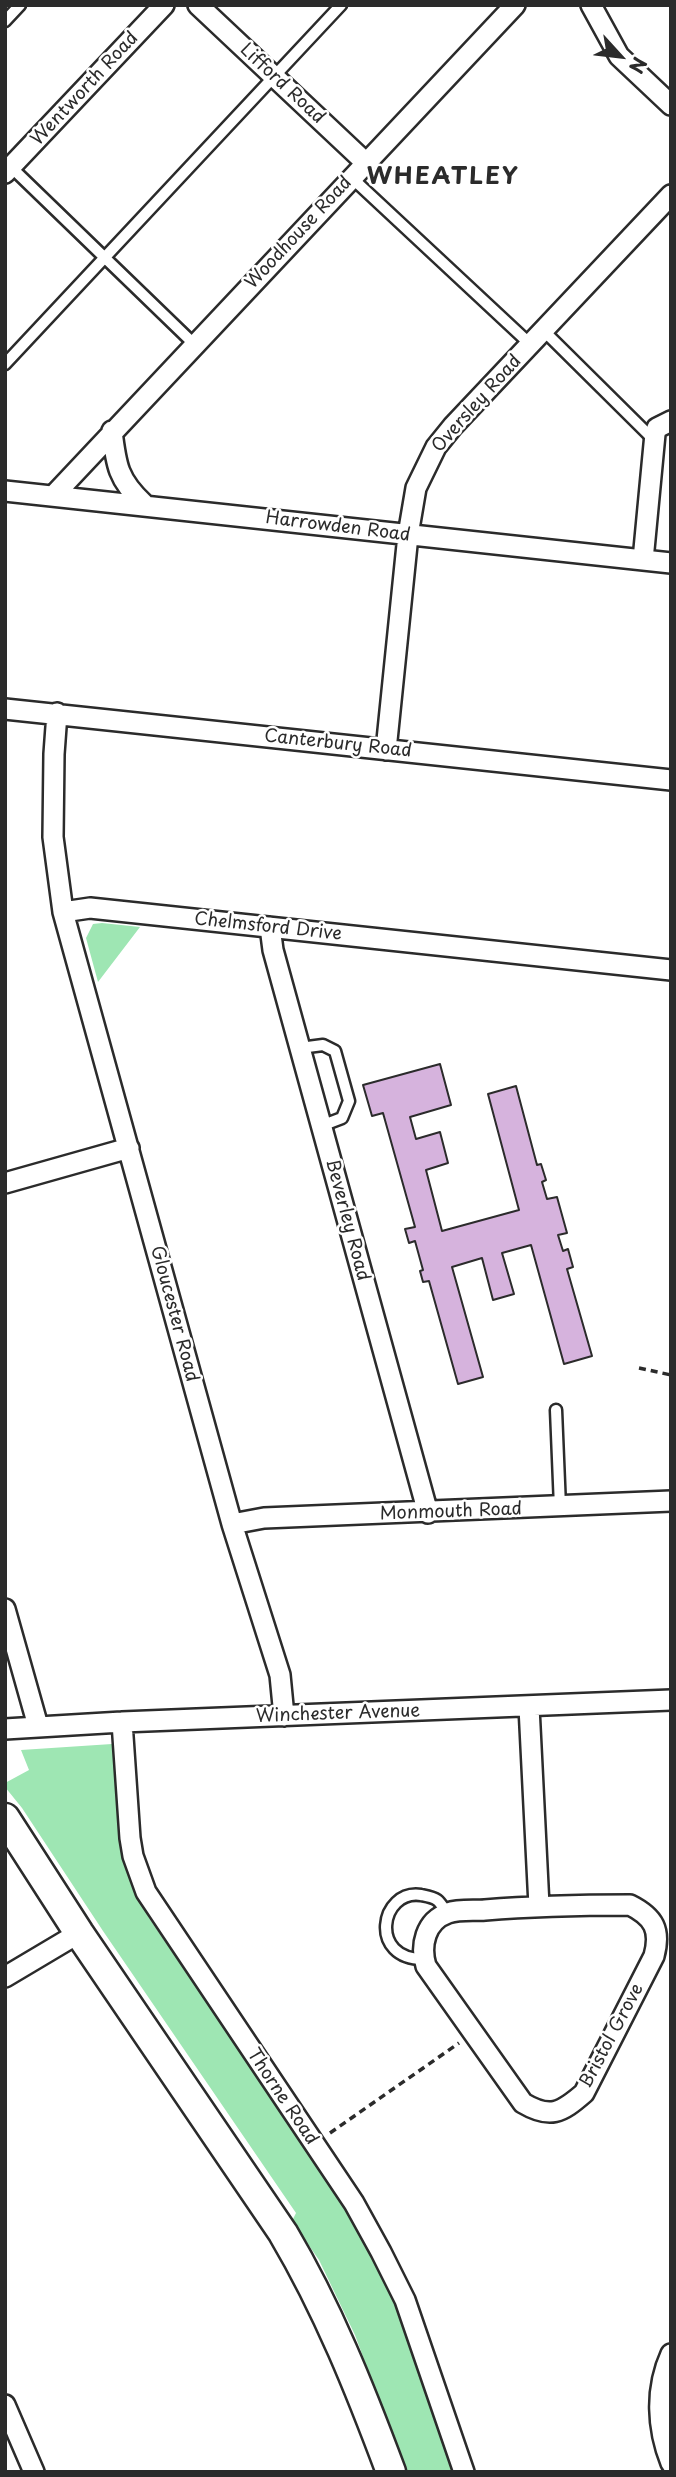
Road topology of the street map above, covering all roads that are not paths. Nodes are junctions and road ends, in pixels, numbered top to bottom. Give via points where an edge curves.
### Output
1 (20, 5) edge
2 (164, 5) edge
3 (198, 5) edge
4 (341, 5) edge
5 (515, 5) edge
6 (591, 5) edge
7 (5, 21) edge
8 (273, 76) junction
9 (671, 105) edge
10 (365, 162) junction
11 (8, 170) edge
12 (352, 178) junction
13 (671, 195) edge
14 (103, 258) junction
15 (537, 337) junction
16 (194, 344) junction
17 (5, 363) edge
18 (671, 421) edge
19 (113, 431) junction
20 (654, 440) junction
21 (5, 491) edge
22 (54, 495) junction
23 (144, 504) junction
24 (408, 535) junction
25 (643, 559) junction
26 (671, 563) edge
27 (5, 709) edge
28 (57, 713) junction
29 (386, 750) junction
30 (671, 780) edge
31 (63, 912) junction
32 (270, 927) junction
33 (671, 970) edge
34 (300, 1048) junction
35 (321, 1126) junction
36 (129, 1147) junction
37 (5, 1183) edge
38 (556, 1410) dead end
39 (671, 1501) edge
40 (560, 1507) junction
41 (428, 1513) junction
42 (232, 1524) junction
43 (5, 1609) edge
44 (671, 1700) edge
45 (529, 1707) junction
46 (284, 1716) junction
47 (122, 1722) junction
48 (38, 1726) junction
49 (5, 1729) edge
50 (5, 1818) edge
51 (539, 1906) junction
52 (447, 1913) junction
53 (79, 1933) junction
54 (424, 1959) junction
55 (5, 1978) edge
56 (671, 2354) edge
57 (5, 2405) edge
58 (671, 2463) edge
59 (34, 2472) edge
60 (391, 2472) edge
61 (464, 2472) edge

1 - 7 lane
2 - 11 street, Wentworth Road
3 - 8 street, Lifford Road
4 - 8 lane
5 - 10 street, Woodhouse Road
6 - 9 street via 619,56
8 - 10 street, Lifford Road
8 - 14 lane
10 - 12 street, Woodhouse Road
11 - 14 lane
12 - 15 lane
12 - 16 street, Woodhouse Road
13 - 15 street, Oversley Road
14 - 16 lane
14 - 17 lane
15 - 20 lane
15 - 24 street, Oversley Road via 436,447 416,488
16 - 19 street, Woodhouse Road
18 - 20 street via 657,429
19 - 22 street, Woodhouse Road
19 - 23 street via 121,478
20 - 25 street
21 - 22 street, Harrowden Road
22 - 23 street, Harrowden Road
23 - 24 street, Harrowden Road
24 - 25 street, Harrowden Road
24 - 29 street, Oversley Road
25 - 26 street, Harrowden Road
27 - 28 street, Canterbury Road
28 - 29 street, Canterbury Road
28 - 31 street via 53,838
29 - 30 street, Canterbury Road
31 - 32 street, Chelmsford Drive via 90,908
31 - 36 street, Gloucester Road
32 - 33 street, Chelmsford Drive
32 - 34 street, Beverley Road via 272,950
34 - 35 street, Beverley Road
34 - 35 lane via 323,1045 335,1051 349,1101 342,1118
35 - 41 street, Beverley Road
36 - 37 street
36 - 42 street, Gloucester Road
38 - 40 lane
39 - 40 street, Monmouth Road
40 - 41 street, Monmouth Road
41 - 42 street, Monmouth Road via 264,1518
42 - 46 street, Gloucester Road via 279,1675
43 - 48 street
44 - 45 street, Winchester Avenue
45 - 46 street, Winchester Avenue
45 - 51 street
46 - 47 street, Winchester Avenue
47 - 48 street, Winchester Avenue
47 - 61 street, Thorne Road via 130,1838 146,1892 382,2252 405,2300
48 - 49 street, Winchester Avenue
50 - 53 street
51 - 52 street, Bristol Grove
51 - 54 street, Bristol Grove via 630,1905 646,1913 658,1940 584,2093 557,2112 538,2112 523,2103
52 - 54 street via 432,1924 424,1939
52 - 54 lane via 435,1898 417,1894 402,1898 391,1910 385,1932 394,1951
53 - 55 street
53 - 60 street via 311,2281 359,2385
56 - 58 street via 660,2393 660,2426
57 - 59 street

